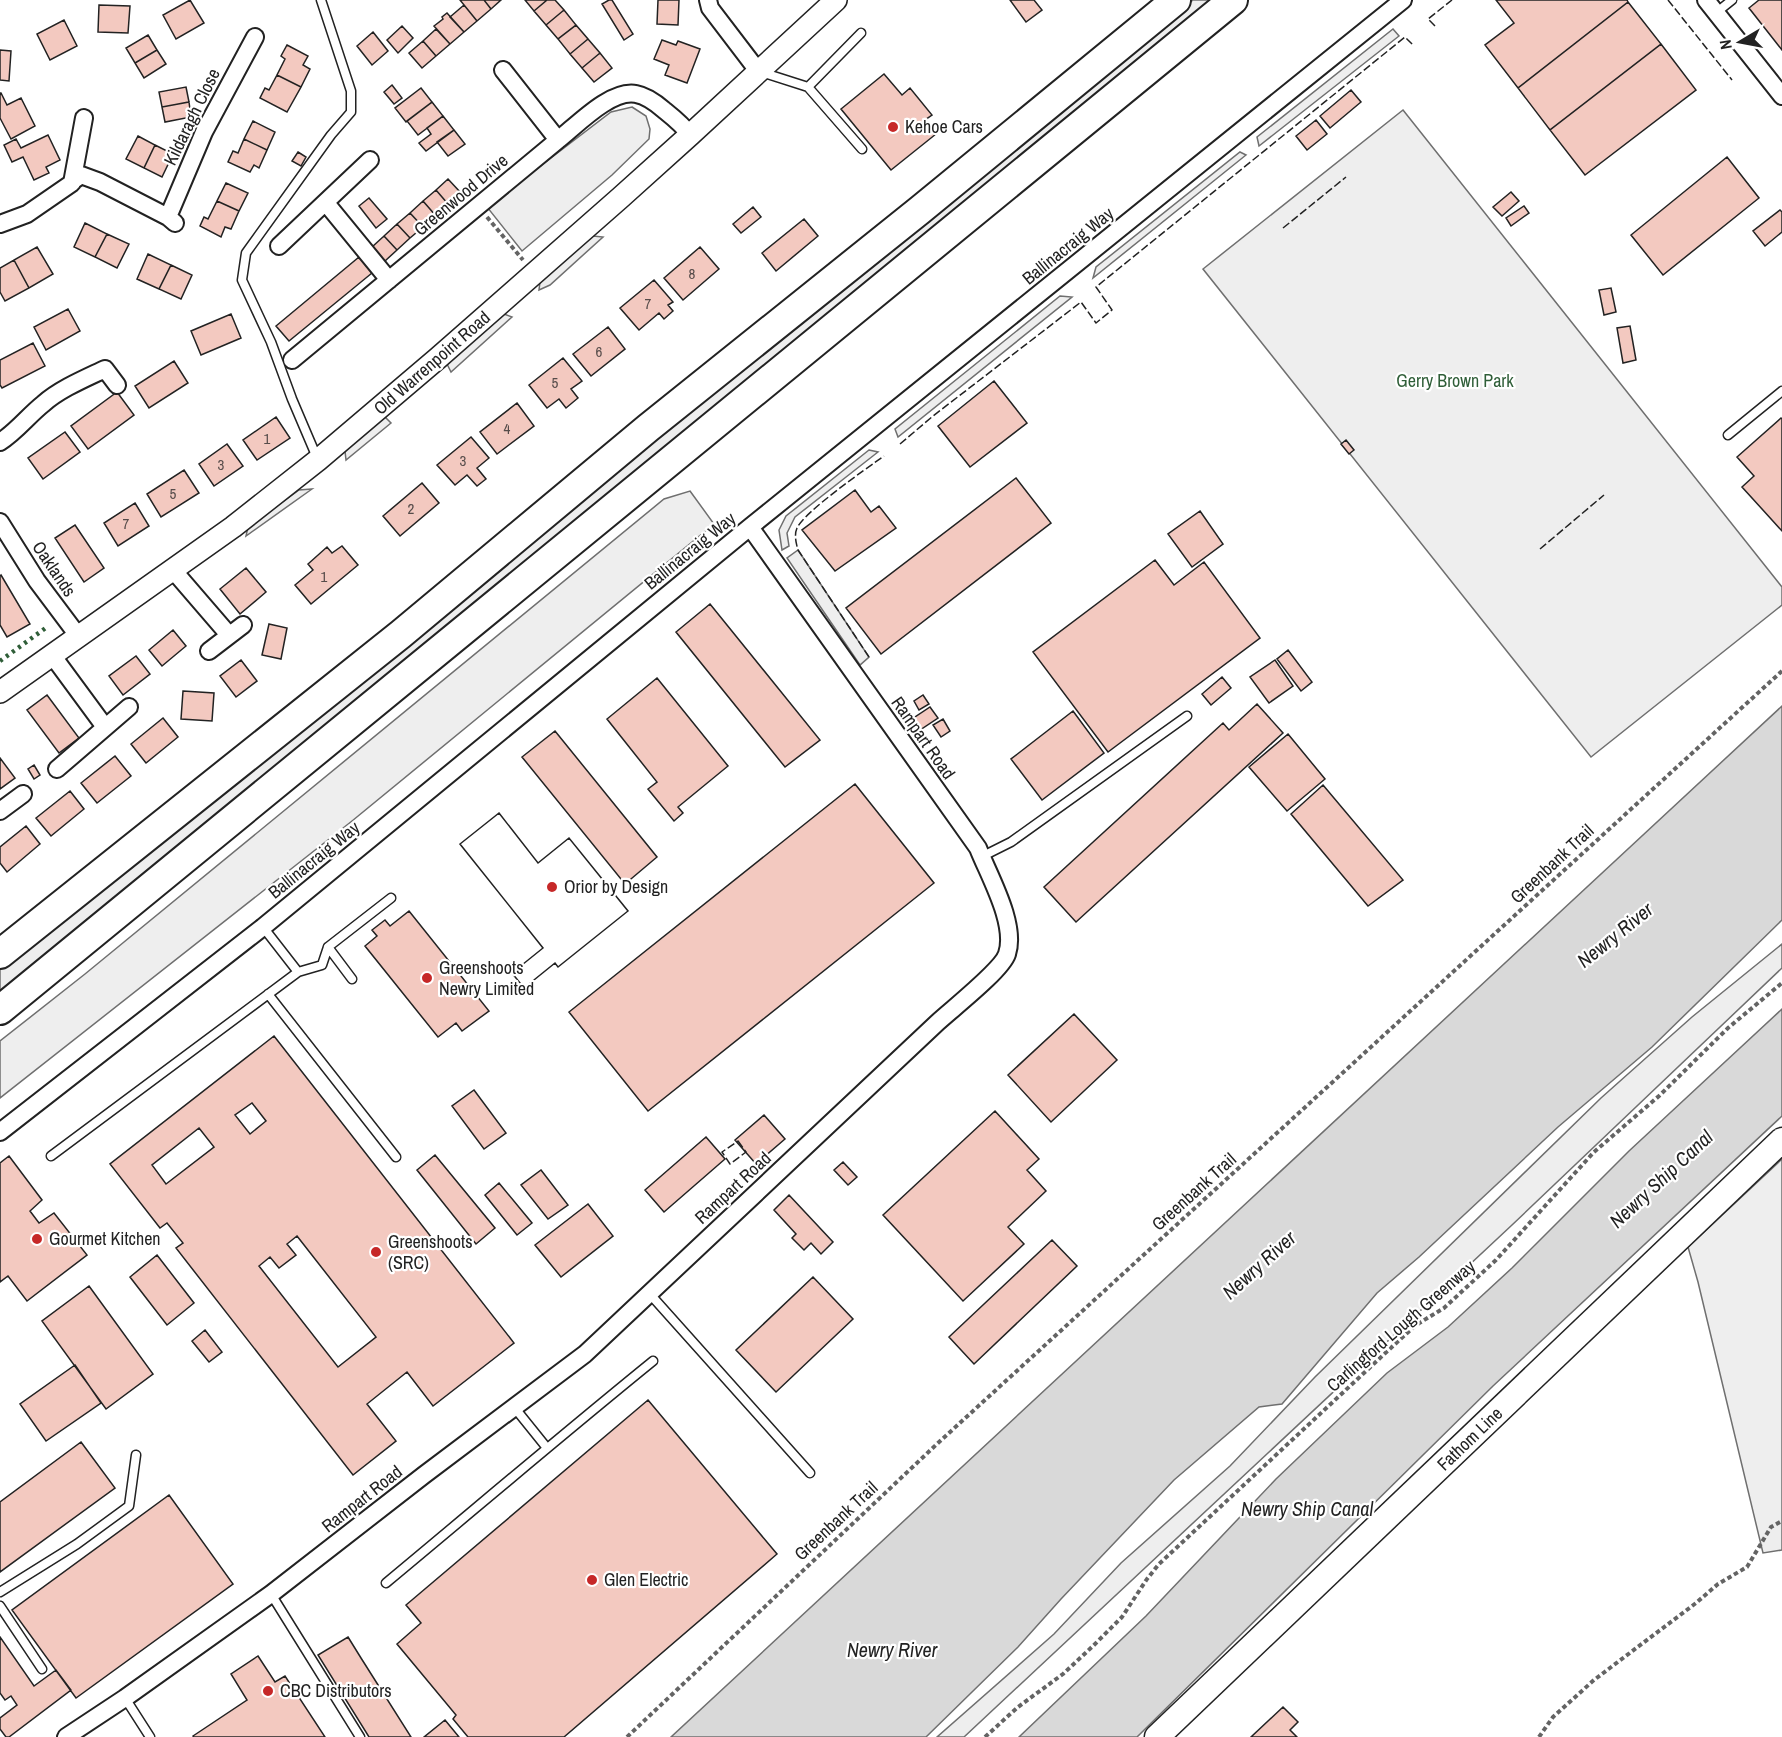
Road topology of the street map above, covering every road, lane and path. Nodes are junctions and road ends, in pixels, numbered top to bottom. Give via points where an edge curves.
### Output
1 (321, 0) edge
2 (708, 0) edge
3 (836, 0) edge
4 (1176, 0) edge
5 (1233, 0) edge
6 (1403, 0) edge
7 (1732, 0) edge
8 (1711, 6) edge
9 (861, 33) dead end
10 (255, 37) dead end
11 (503, 70) dead end
12 (758, 71) junction
13 (808, 87) junction
14 (1782, 96) edge
15 (84, 118) dead end
16 (690, 135) junction
17 (558, 140) junction
18 (862, 149) dead end
19 (370, 160) dead end
20 (74, 180) junction
21 (326, 203) junction
22 (478, 205) junction
23 (0, 224) edge
24 (279, 246) dead end
25 (526, 263) dead end
26 (389, 280) junction
27 (292, 360) dead end
28 (117, 385) dead end
29 (1782, 391) edge
30 (1728, 435) dead end
31 (0, 442) edge
32 (318, 460) junction
33 (0, 522) edge
34 (750, 527) junction
35 (173, 570) junction
36 (243, 625) dead end
37 (229, 635) junction
38 (79, 637) junction
39 (209, 651) dead end
40 (52, 655) junction
41 (1782, 671) edge
42 (0, 692) edge
43 (129, 707) dead end
44 (1187, 716) dead end
45 (105, 727) junction
46 (57, 770) dead end
47 (23, 794) dead end
48 (0, 811) edge
49 (981, 857) junction
50 (391, 898) dead end
51 (263, 927) junction
52 (328, 947) junction
53 (0, 954) edge
54 (298, 972) junction
55 (352, 979) dead end
56 (1782, 982) edge
57 (268, 994) junction
58 (0, 1010) edge
59 (0, 1132) edge
60 (1782, 1140) edge
61 (51, 1156) dead end
62 (396, 1157) dead end
63 (648, 1293) junction
64 (653, 1361) dead end
65 (514, 1407) junction
66 (546, 1448) junction
67 (136, 1455) dead end
68 (810, 1473) dead end
69 (1782, 1521) edge
70 (386, 1583) dead end
71 (0, 1592) edge
72 (271, 1594) junction
73 (0, 1606) edge
74 (42, 1669) dead end
75 (125, 1698) junction
76 (66, 1737) edge
77 (150, 1737) edge
78 (360, 1737) edge
79 (627, 1737) edge
80 (985, 1737) edge
81 (1157, 1737) edge
82 (1539, 1737) edge

1 - 32 lane via 351,91 351,112 246,254 242,280
2 - 12 street
3 - 12 street, Old Warrenpoint Road
4 - 53 highway via 648,428 401,634
5 - 58 highway
6 - 34 street, Ballinacraig Way
7 - 8 lane
8 - 14 street
9 - 13 lane
10 - 20 street, Kildaragh Close via 204,132 171,220 100,182 81,175
11 - 17 street
12 - 13 lane
12 - 16 street, Old Warrenpoint Road
13 - 18 lane
15 - 20 street
16 - 17 street, Greenwood Drive via 652,100 635,94 618,95
16 - 32 street, Old Warrenpoint Road
17 - 22 street, Greenwood Drive
19 - 21 street
20 - 23 street via 27,214
21 - 24 street
21 - 26 street
22 - 25 path
22 - 26 street, Greenwood Drive
26 - 27 street, Greenwood Drive
28 - 31 street via 105,369 44,402
29 - 30 lane
32 - 35 street, Old Warrenpoint Road
33 - 38 street, Oaklands
34 - 49 street, Rampart Road
34 - 51 street, Ballinacraig Way
35 - 37 street
35 - 38 street, Old Warrenpoint Road
36 - 37 street
37 - 39 street
38 - 40 street, Old Warrenpoint Road
40 - 42 street, Old Warrenpoint Road
40 - 45 street
41 - 79 path, Greenbank Trail via 938,1443
43 - 45 street
44 - 49 lane via 1011,842
45 - 46 street
47 - 48 street
49 - 63 street, Rampart Road via 1002,903 1009,934 1007,955 993,973
50 - 52 lane
51 - 54 lane
51 - 59 street, Ballinacraig Way
52 - 54 lane via 322,965
52 - 55 lane
54 - 57 lane
56 - 80 path, Carlingford Lough Greenway via 1594,1152 1496,1260 1444,1308 1416,1325 1159,1564 1122,1617 1093,1646
57 - 61 lane
57 - 62 lane
60 - 81 main road, Fathom Line
63 - 65 street, Rampart Road via 585,1354
63 - 68 lane
64 - 66 lane
65 - 66 lane
65 - 72 street, Rampart Road
66 - 70 lane
67 - 71 lane via 129,1506
69 - 82 path via 1771,1527 1747,1568 1718,1584 1594,1680 1553,1716
72 - 75 street, Rampart Road
72 - 78 lane
73 - 74 lane
75 - 76 street, Rampart Road
75 - 77 lane

